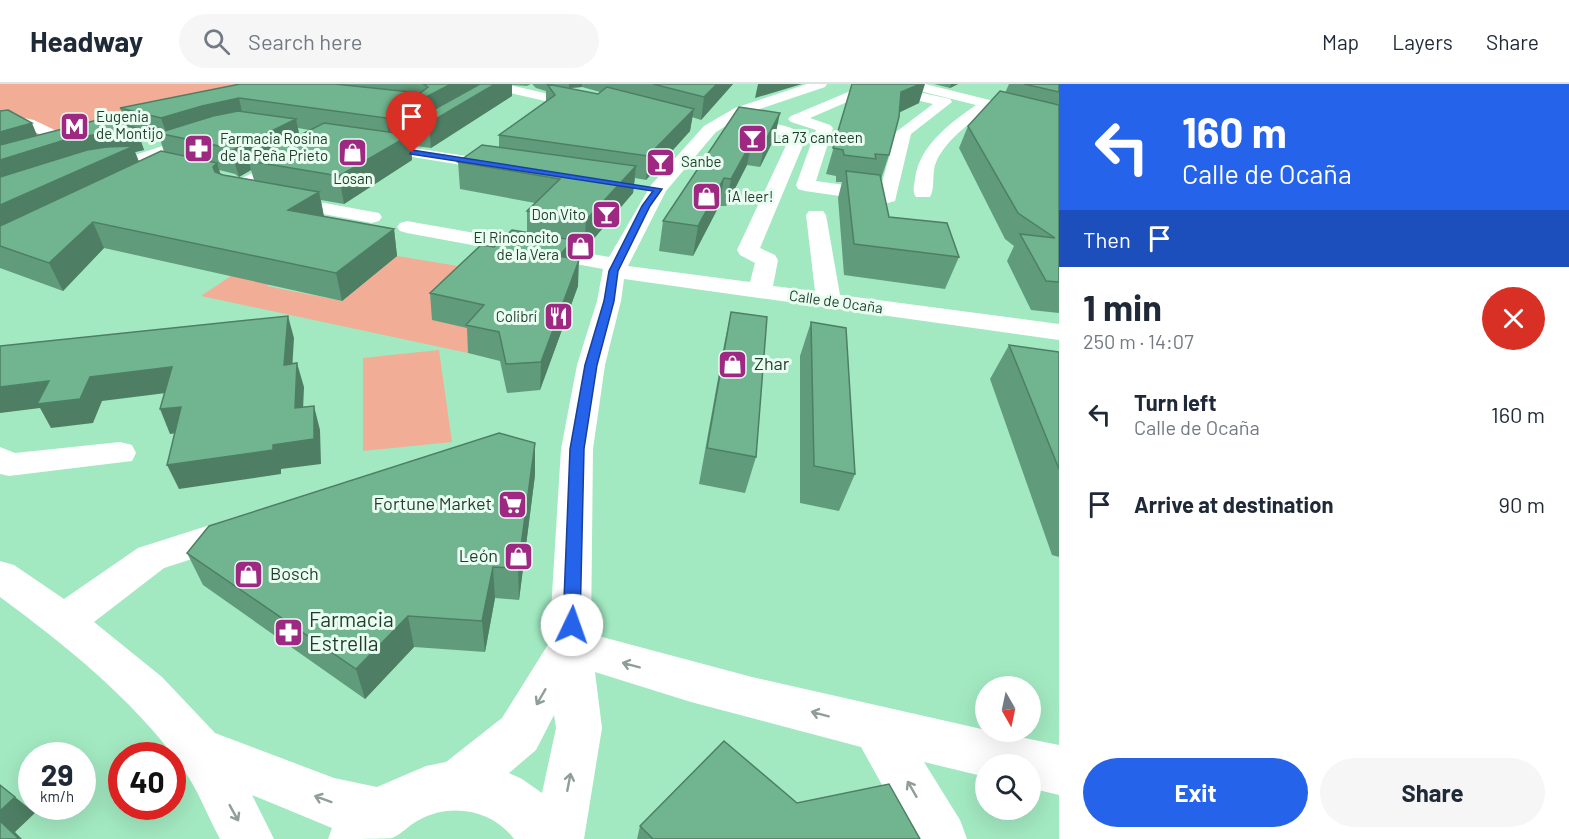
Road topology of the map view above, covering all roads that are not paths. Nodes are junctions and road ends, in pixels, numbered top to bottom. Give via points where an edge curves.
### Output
1 (546, 84) edge
2 (909, 84) edge
3 (944, 84) edge
4 (809, 85) edge
5 (869, 85) edge
6 (969, 90) dead end
7 (988, 104) junction
8 (462, 109) edge
9 (0, 117) edge
10 (1059, 122) edge
11 (708, 125) junction
12 (382, 132) edge
13 (215, 134) edge
14 (414, 136) edge
15 (138, 141) edge
16 (169, 149) junction
17 (307, 150) edge
18 (392, 150) junction
19 (51, 151) edge
20 (138, 160) junction
21 (524, 170) edge
22 (73, 172) edge
23 (143, 178) edge
24 (922, 193) dead end
25 (816, 215) dead end
26 (372, 217) dead end
27 (407, 227) dead end
28 (748, 250) junction
29 (607, 276) junction
30 (731, 288) junction
31 (760, 292) junction
32 (830, 301) junction
33 (1059, 332) edge
34 (120, 453) dead end
35 (0, 458) edge
36 (273, 518) edge
37 (0, 576) edge
38 (64, 621) junction
39 (570, 646) junction
40 (876, 728) junction
41 (199, 750) junction
42 (1059, 770) edge
43 (457, 785) junction
44 (367, 826) edge
45 (248, 839) edge
46 (547, 839) edge
47 (558, 839) edge
48 (941, 839) edge

1 - 8 street via 598,104 500,87
2 - 7 street
3 - 6 street
4 - 11 street
5 - 5 street via 796,119 825,128 805,185 888,197 904,132 945,102
7 - 10 street
7 - 24 street via 976,110 931,156
9 - 19 street via 29,123 63,140 103,136
11 - 28 street via 789,132 798,138
11 - 29 street via 650,188 646,206
12 - 18 street via 355,144
13 - 16 street
14 - 18 street
15 - 16 street
16 - 20 street
17 - 26 street via 231,191
18 - 21 street
20 - 22 street
20 - 23 street via 165,167
25 - 32 street
27 - 29 street, Calle de Ocaña
28 - 30 street
28 - 31 street via 767,260
29 - 30 street, Calle de Ocaña
29 - 39 street via 609,301 591,365 577,449
30 - 31 street, Calle de Ocaña
31 - 32 street, Calle de Ocaña
32 - 33 street, Calle de Ocaña
34 - 35 street via 9,465
36 - 38 street via 151,558
37 - 38 street
38 - 41 street via 146,692
40 -> 39 street
39 -> 43 street via 519,734
47 -> 39 street via 579,728
40 - 42 street
48 -> 40 street
44 -> 41 street via 334,803
41 -> 45 street
43 - 44 street via 430,788 404,798
43 - 46 street via 486,790 514,803 538,824

